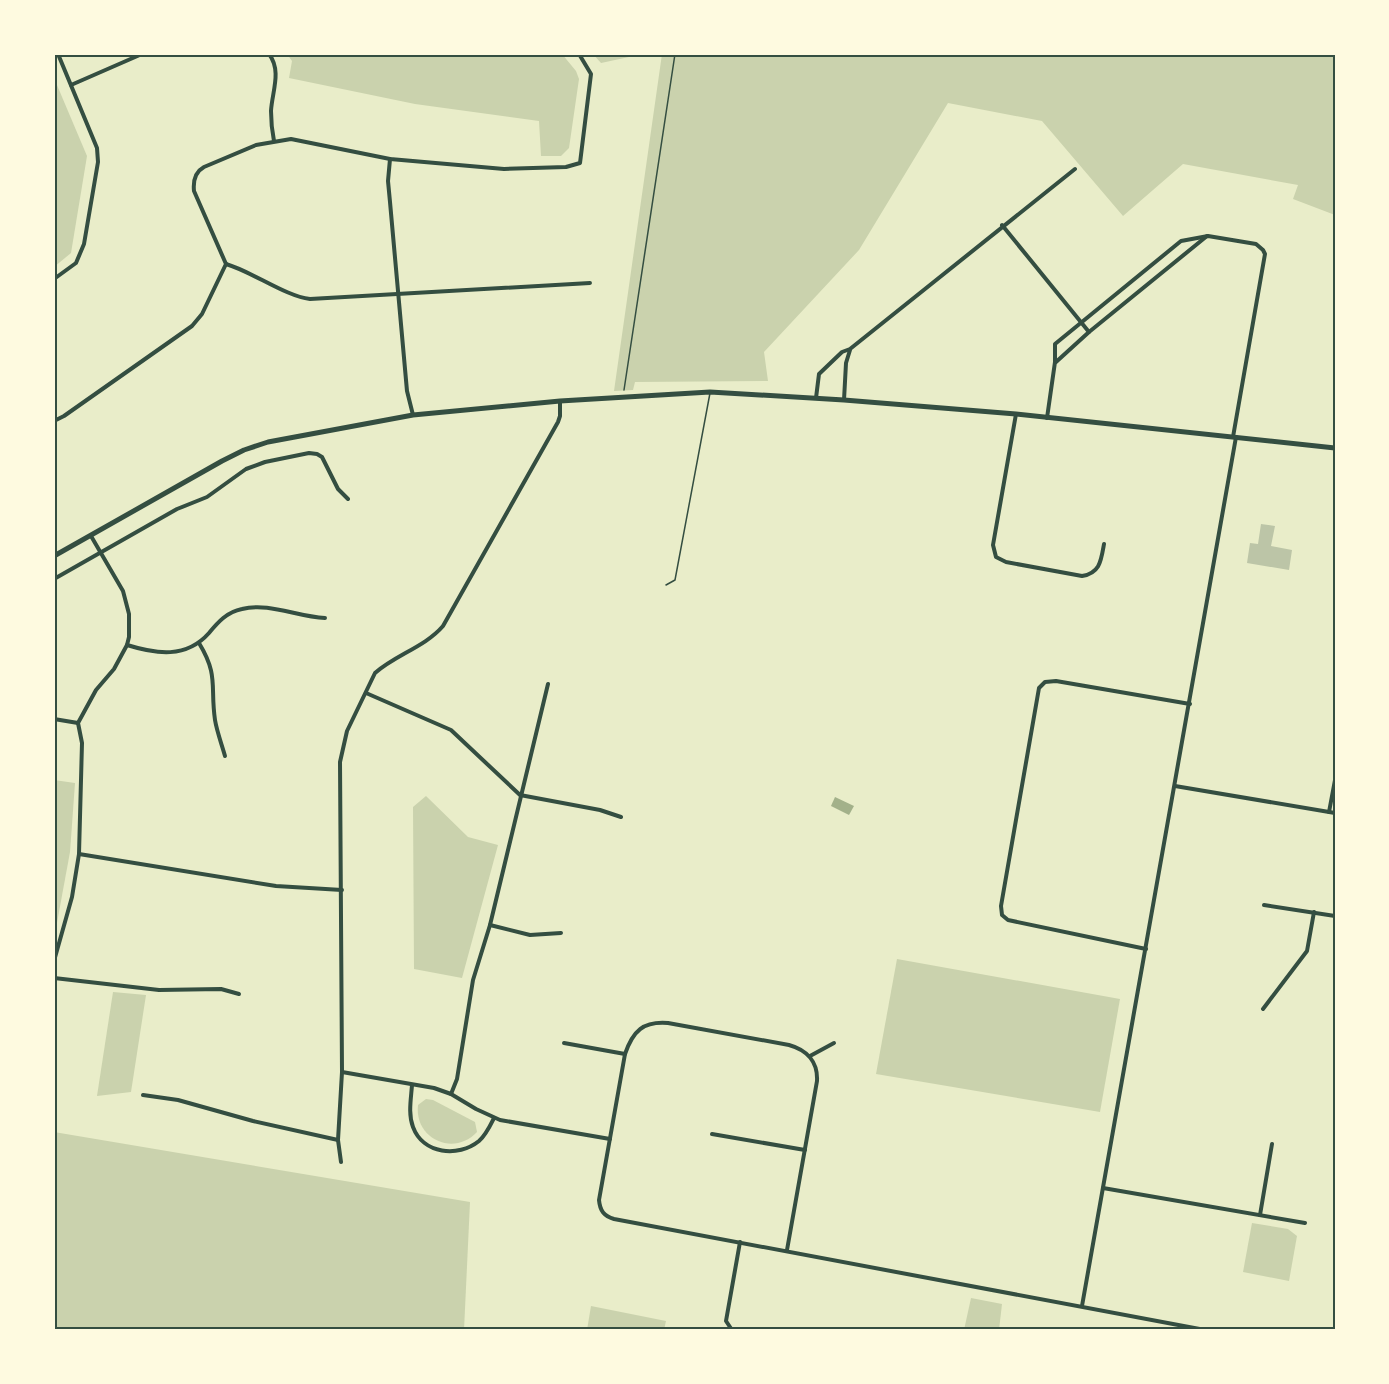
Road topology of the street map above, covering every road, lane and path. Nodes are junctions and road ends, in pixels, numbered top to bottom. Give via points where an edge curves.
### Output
1 (58, 54) edge
2 (142, 54) edge
3 (269, 54) edge
4 (579, 54) edge
5 (675, 54) edge
6 (71, 84) junction
7 (274, 141) junction
8 (390, 159) junction
9 (1075, 169) dead end
10 (1002, 225) junction
11 (1208, 236) junction
12 (226, 264) junction
13 (54, 279) edge
14 (590, 283) dead end
15 (399, 294) junction
16 (1080, 322) junction
17 (1089, 332) junction
18 (850, 349) junction
19 (1055, 362) junction
20 (710, 392) junction
21 (623, 397) junction
22 (816, 398) junction
23 (844, 400) junction
24 (560, 401) junction
25 (1016, 414) junction
26 (413, 415) junction
27 (1047, 418) junction
28 (54, 421) edge
29 (1235, 437) junction
30 (1335, 448) edge
31 (348, 499) dead end
32 (91, 536) junction
33 (1104, 544) dead end
34 (101, 553) junction
35 (54, 556) edge
36 (54, 579) edge
37 (666, 585) dead end
38 (325, 618) dead end
39 (199, 643) junction
40 (127, 645) junction
41 (548, 684) dead end
42 (366, 693) junction
43 (1190, 704) junction
44 (54, 718) edge
45 (78, 723) junction
46 (225, 756) dead end
47 (1335, 780) edge
48 (1175, 786) junction
49 (520, 795) junction
50 (1329, 812) junction
51 (1335, 813) edge
52 (621, 817) dead end
53 (79, 854) junction
54 (342, 890) junction
55 (1264, 905) dead end
56 (1314, 912) junction
57 (1335, 916) edge
58 (490, 925) junction
59 (561, 933) dead end
60 (1146, 950) junction
61 (54, 961) edge
62 (54, 978) edge
63 (239, 994) dead end
64 (1263, 1009) dead end
65 (564, 1043) dead end
66 (834, 1043) dead end
67 (625, 1054) junction
68 (810, 1056) junction
69 (342, 1072) junction
70 (412, 1085) junction
71 (451, 1094) junction
72 (143, 1095) dead end
73 (494, 1118) junction
74 (712, 1134) dead end
75 (610, 1139) junction
76 (338, 1140) junction
77 (1272, 1144) dead end
78 (805, 1150) junction
79 (341, 1162) dead end
80 (1103, 1188) junction
81 (1260, 1215) junction
82 (1305, 1223) dead end
83 (740, 1242) junction
84 (787, 1251) junction
85 (1082, 1306) junction
86 (732, 1330) edge
87 (1205, 1330) edge

1 - 6 street
2 - 6 street
3 - 7 street via 276,71 271,113
4 - 8 street via 591,74 580,163 504,170
5 - 21 path
6 - 13 street via 97,148 98,162 84,244 76,263
7 - 8 street via 304,141
7 - 12 street via 204,166 194,178 194,191
8 - 15 street via 389,191
9 - 10 street
10 - 16 street
10 - 18 street
11 - 16 street via 1181,241
11 - 17 street
11 - 29 street via 1256,244 1265,259
12 - 15 street via 305,298
12 - 28 street via 200,318 192,326
14 - 15 street
15 - 26 street via 407,390
16 - 17 street
16 - 19 street via 1055,344
17 - 19 street
18 - 22 street via 819,374
18 - 23 street
19 - 27 street
20 - 21 main road
20 - 22 main road
20 - 37 lane via 675,580
21 - 24 main road
22 - 23 main road
23 - 25 main road
24 - 26 main road
24 - 42 street via 558,422 443,626 382,666
25 - 27 main road
25 - 33 street via 993,545 996,557 1082,576 1098,568
26 - 32 main road via 287,437 244,450
27 - 29 main road
29 - 30 main road
29 - 43 street
31 - 34 street via 317,454 265,462 246,469 207,497 177,509
32 - 34 street
32 - 35 main road
34 - 36 street
34 - 40 street via 126,602 130,626
38 - 39 street via 264,607 241,609 222,619
39 - 40 street via 169,653
39 - 46 street via 210,660 215,720
40 - 45 street
41 - 49 street
42 - 49 street via 451,730
42 - 54 street via 347,731 340,762
43 - 48 street
43 - 60 street via 1056,681 1045,682 1039,688 1002,915 1008,920
44 - 45 street
45 - 53 street via 82,743
47 - 50 street
48 - 50 street
48 - 60 street
49 - 52 street
49 - 58 street
50 - 51 street
53 - 54 street via 276,886
53 - 61 street
54 - 69 street
55 - 56 street
56 - 57 street
56 - 64 street via 1307,951
58 - 59 street via 530,935
58 - 71 street via 473,981
60 - 80 street
62 - 63 street via 159,990 221,989
65 - 67 street
66 - 68 street
67 - 68 street via 637,1031 660,1022 789,1045
67 - 75 street
68 - 78 street via 817,1076
69 - 70 street
69 - 76 street
70 - 71 street
70 - 73 street via 413,1128 433,1148 454,1152 470,1147 483,1137
71 - 73 street
72 - 76 street
73 - 75 street
74 - 78 street
75 - 83 street via 599,1200 605,1216
76 - 79 street
77 - 81 street
78 - 84 street
80 - 81 street
80 - 85 street
81 - 82 street
83 - 84 street
83 - 86 street via 726,1322
84 - 85 street
85 - 87 street

